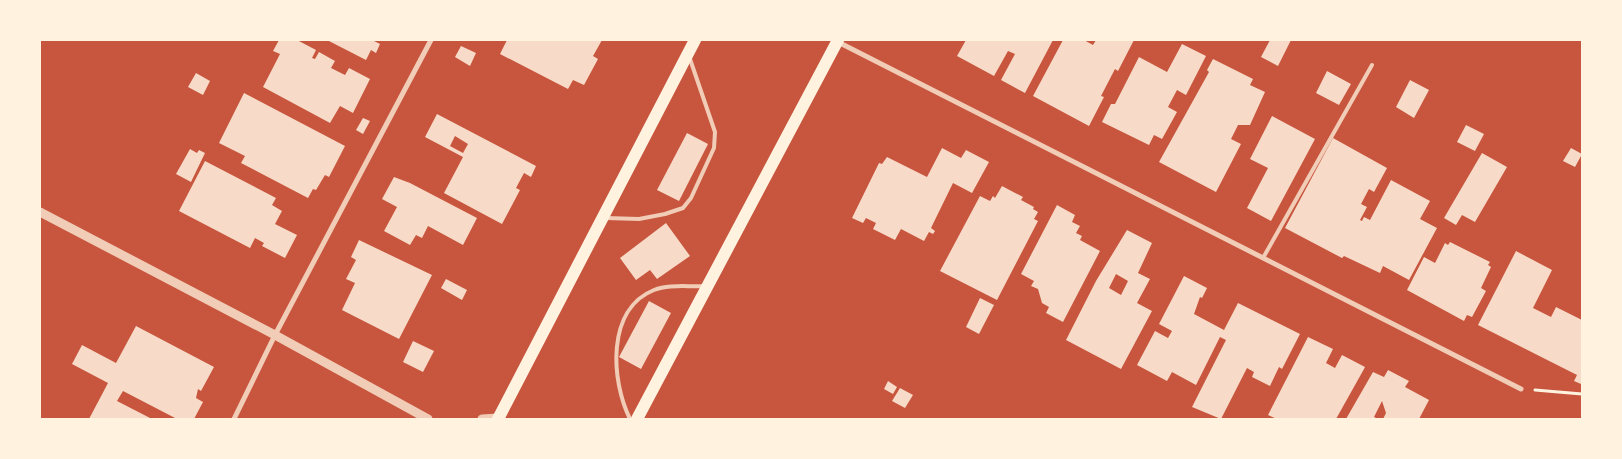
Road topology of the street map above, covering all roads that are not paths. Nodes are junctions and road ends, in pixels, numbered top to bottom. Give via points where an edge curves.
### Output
1 (431, 40) edge
2 (696, 40) edge
3 (838, 41) edge
4 (688, 54) junction
5 (1372, 65) dead end
6 (40, 212) edge
7 (603, 217) junction
8 (1263, 258) junction
9 (708, 286) junction
10 (276, 335) junction
11 (1521, 389) road end
12 (498, 418) edge
13 (234, 419) edge
14 (428, 419) edge
15 (482, 419) edge
16 (630, 419) edge
17 (637, 419) edge

1 - 10 street
2 - 4 main road
3 - 8 street
3 - 9 main road
4 - 7 main road
4 - 7 lane via 715,132 714,148 702,178 683,208 638,219
5 - 8 lane
6 - 10 street
7 - 12 main road
8 - 11 street
9 - 16 lane via 655,290 629,312 618,337 615,355 622,403
9 - 17 main road
10 - 13 street
10 - 14 street
12 - 15 street

